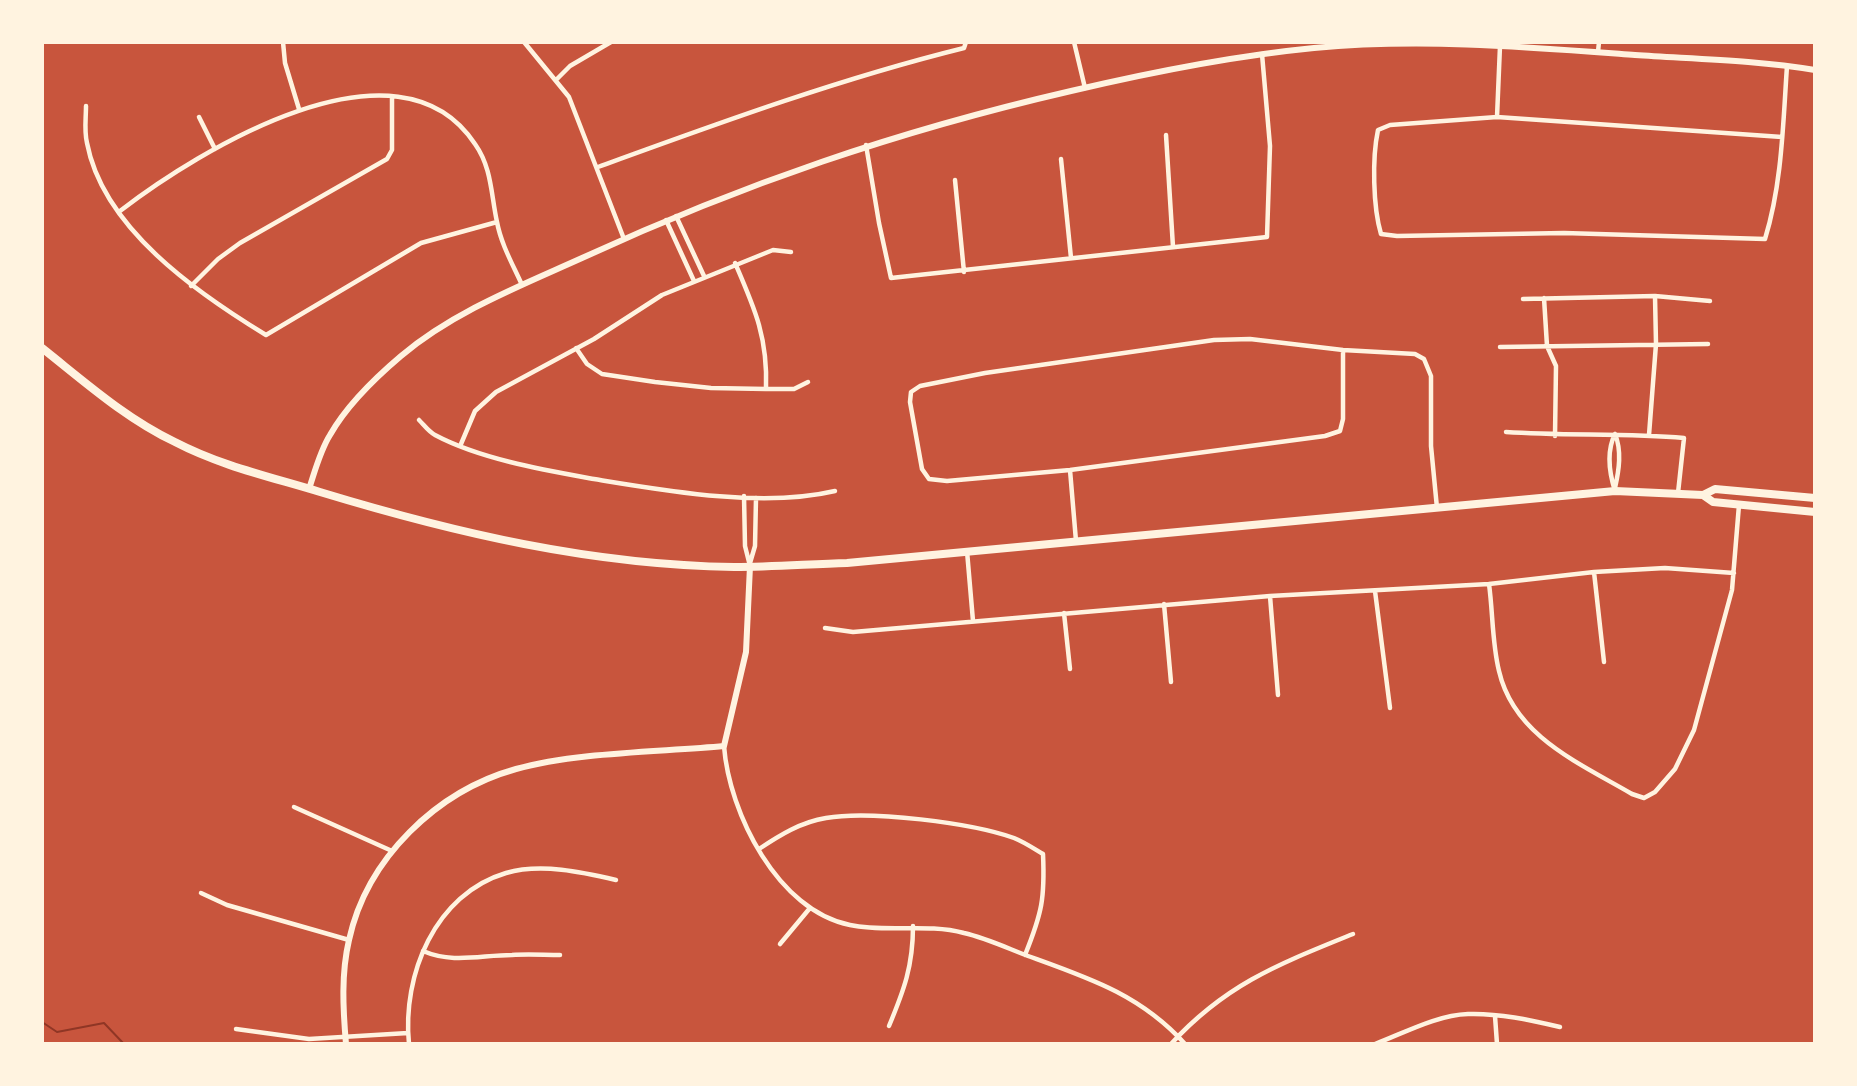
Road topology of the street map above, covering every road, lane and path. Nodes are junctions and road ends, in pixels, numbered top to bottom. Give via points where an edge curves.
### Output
1 (283, 42) edge
2 (524, 42) edge
3 (611, 42) edge
4 (1074, 42) edge
5 (1599, 42) edge
6 (965, 45) edge
7 (1500, 46) junction
8 (1598, 52) junction
9 (1262, 54) junction
10 (1787, 66) junction
11 (1815, 69) edge
12 (557, 79) junction
13 (1085, 88) junction
14 (392, 97) junction
15 (86, 106) dead end
16 (299, 109) junction
17 (199, 117) dead end
18 (1497, 117) junction
19 (1166, 135) dead end
20 (1782, 137) junction
21 (866, 145) junction
22 (215, 149) junction
23 (1060, 159) dead end
24 (598, 167) junction
25 (955, 180) dead end
26 (120, 211) junction
27 (676, 215) junction
28 (666, 220) junction
29 (497, 222) junction
30 (624, 239) junction
31 (1173, 247) junction
32 (791, 252) dead end
33 (1071, 258) junction
34 (735, 263) junction
35 (963, 272) junction
36 (704, 276) junction
37 (694, 280) junction
38 (522, 285) junction
39 (191, 286) junction
40 (1655, 296) junction
41 (1544, 298) junction
42 (1523, 299) dead end
43 (1710, 301) dead end
44 (1656, 344) junction
45 (1708, 344) dead end
46 (1500, 346) dead end
47 (1547, 346) junction
48 (42, 348) edge
49 (576, 348) junction
50 (1343, 350) junction
51 (808, 382) dead end
52 (765, 389) junction
53 (419, 420) dead end
54 (1506, 432) dead end
55 (1615, 434) junction
56 (1649, 435) junction
57 (1555, 436) junction
58 (461, 444) junction
59 (1070, 470) junction
60 (309, 489) junction
61 (1615, 491) junction
62 (835, 492) dead end
63 (1678, 493) junction
64 (1761, 493) junction
65 (1702, 495) junction
66 (744, 496) junction
67 (756, 498) junction
68 (1815, 498) edge
69 (1739, 505) junction
70 (1437, 508) junction
71 (1815, 512) edge
72 (1076, 541) junction
73 (967, 551) junction
74 (750, 566) junction
75 (1594, 572) junction
76 (1734, 573) junction
77 (1490, 584) junction
78 (1376, 591) junction
79 (1270, 596) junction
80 (1164, 604) junction
81 (1064, 613) junction
82 (973, 621) junction
83 (825, 628) dead end
84 (1604, 662) dead end
85 (1071, 669) dead end
86 (1171, 682) dead end
87 (1278, 695) dead end
88 (1390, 708) dead end
89 (724, 746) junction
90 (294, 807) dead end
91 (759, 849) junction
92 (392, 851) junction
93 (616, 880) dead end
94 (201, 893) dead end
95 (810, 908) junction
96 (913, 926) junction
97 (1353, 934) dead end
98 (349, 940) junction
99 (780, 944) dead end
100 (423, 951) junction
101 (560, 955) dead end
102 (1025, 955) junction
103 (1495, 1016) junction
104 (889, 1026) dead end
105 (1560, 1027) dead end
106 (236, 1029) dead end
107 (408, 1033) junction
108 (1178, 1036) junction
109 (346, 1041) edge
110 (409, 1044) edge
111 (1171, 1044) edge
112 (1185, 1044) edge
113 (1375, 1044) edge
114 (1497, 1044) edge

1 - 16 street
2 - 12 street
3 - 12 street via 584,56
4 - 13 street
5 - 8 street
6 - 24 street via 770,105
7 - 8 street
7 - 9 street via 1421,42
7 - 18 street
8 - 10 street
9 - 13 street via 1182,66
9 - 31 street via 1270,146 1267,237
10 - 11 street
10 - 20 street
12 - 24 street via 578,114
13 - 21 street
14 - 16 street via 343,98
14 - 29 street via 414,99 459,123 486,163
14 - 39 street via 392,150 387,159 240,243
15 - 26 street via 86,142 95,169
16 - 22 street
17 - 22 street
18 - 20 street
18 - 20 street via 1390,125 1378,130 1376,220 1381,234 1564,233 1765,239 1774,208
19 - 31 street
21 - 27 street
21 - 35 street via 891,278
22 - 26 street via 161,179
23 - 33 street
24 - 30 street
25 - 35 street
26 - 39 street via 155,256
27 - 28 street
27 - 36 street
28 - 30 street
28 - 37 street
29 - 38 street
29 - 39 street via 422,243 266,335
30 - 38 street
31 - 33 street
32 - 34 street via 772,250
33 - 35 street
34 - 36 street
34 - 52 street via 761,324 767,362
36 - 37 street
37 - 49 street
38 - 60 street via 429,335 377,379 350,405 329,436
40 - 41 street
40 - 43 street
40 - 44 street
41 - 42 street
41 - 47 street
44 - 45 street
44 - 47 street
44 - 56 street
46 - 47 street
47 - 57 street via 1556,366
48 - 60 main road via 118,409 174,442 218,462
49 - 52 street via 587,364 602,374 711,388
49 - 58 street via 496,392 476,411
50 - 59 street via 1340,432
50 - 59 street via 1250,339 1214,340 985,373 920,386 911,392 922,469 929,479 947,481
50 - 70 street via 1408,354 1424,359 1431,376 1431,446
51 - 52 street via 794,388
53 - 58 street via 434,435
54 - 57 street
55 - 56 street
55 - 57 street
55 - 61 street via 1619,443 1619,472
55 - 61 street via 1610,443 1609,474
56 - 63 street via 1684,438
58 - 66 street via 536,468 665,491
59 - 72 street
60 - 74 main road via 442,527 528,545 631,560
61 - 63 main road
61 - 70 main road
62 - 67 street via 811,497
63 - 65 main road
64 - 65 main road via 1715,489
64 - 68 main road
64 - 69 main road
65 - 69 main road via 1713,502
66 - 67 street
66 - 74 street via 745,546
67 - 74 street
69 - 71 main road
69 - 76 street
70 - 72 main road
72 - 73 main road
73 - 74 main road
73 - 82 street
74 - 89 street via 746,652
75 - 76 street via 1665,568
75 - 77 street
75 - 84 street
76 - 77 street via 1729,606 1688,747 1675,769 1655,792 1644,798 1547,743 1512,705 1498,668
77 - 78 street
78 - 79 street
78 - 88 street
79 - 80 street
79 - 87 street
80 - 81 street
80 - 86 street
81 - 82 street
81 - 85 street
82 - 83 street via 853,632
89 - 91 street via 731,790
89 - 92 street via 518,768 485,780 428,814
90 - 92 street
91 - 95 street via 782,882
91 - 102 street via 792,828 826,818 884,816 981,829 1015,839 1042,854 1045,895
92 - 98 street via 360,903
93 - 100 street via 578,872 507,873 478,885 456,902
94 - 98 street via 227,905
95 - 96 street via 852,926
95 - 99 street
96 - 102 street via 965,933
96 - 104 street via 908,981
97 - 108 street via 1255,976 1225,994
98 - 109 street via 343,993
100 - 101 street via 436,957 459,959
100 - 107 street via 414,973
102 - 108 street via 1121,992
103 - 105 street via 1525,1018
103 - 113 street via 1467,1014 1441,1020
103 - 114 street
106 - 109 street
107 - 109 street
107 - 110 street
108 - 111 street
108 - 112 street

